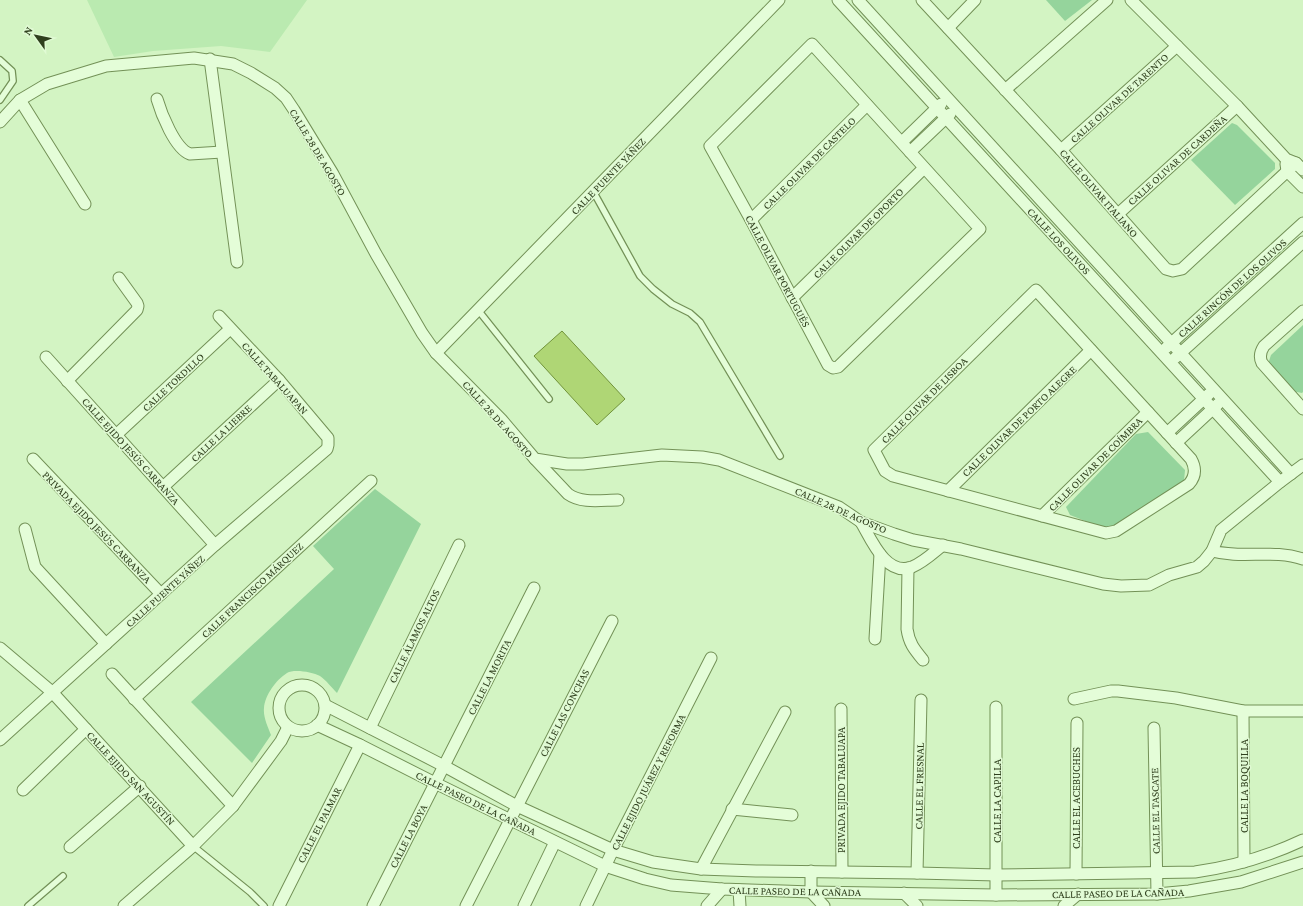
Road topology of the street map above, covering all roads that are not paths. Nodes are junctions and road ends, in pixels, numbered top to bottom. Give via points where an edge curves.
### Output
1 (779, 0) edge
2 (838, 0) edge
3 (858, 0) edge
4 (922, 0) edge
5 (975, 0) edge
6 (1107, 0) edge
7 (1131, 0) edge
8 (948, 28) junction
9 (1177, 46) junction
10 (210, 59) junction
11 (0, 60) edge
12 (1005, 90) junction
13 (948, 98) junction
14 (157, 99) dead end
15 (0, 100) edge
16 (20, 100) junction
17 (867, 105) junction
18 (1237, 106) junction
19 (937, 108) junction
20 (956, 108) junction
21 (946, 118) junction
22 (0, 122) edge
23 (902, 142) junction
24 (1061, 150) junction
25 (222, 152) junction
26 (910, 152) junction
27 (1295, 164) edge
28 (924, 168) junction
29 (1288, 171) junction
30 (1303, 187) edge
31 (594, 191) junction
32 (84, 204) dead end
33 (1118, 214) junction
34 (751, 220) junction
35 (1303, 223) edge
36 (1303, 242) edge
37 (237, 262) dead end
38 (119, 278) dead end
39 (792, 298) junction
40 (478, 310) junction
41 (1303, 311) edge
42 (219, 316) dead end
43 (230, 329) junction
44 (1171, 343) junction
45 (1091, 350) junction
46 (1161, 352) junction
47 (436, 353) junction
48 (1180, 353) junction
49 (46, 357) dead end
50 (1170, 362) junction
51 (278, 380) junction
52 (67, 381) junction
53 (1214, 389) junction
54 (549, 399) dead end
55 (1204, 399) junction
56 (1223, 399) junction
57 (1302, 405) edge
58 (1213, 409) junction
59 (1148, 412) junction
60 (1167, 433) junction
61 (116, 435) junction
62 (329, 442) joint
63 (1176, 443) junction
64 (780, 456) dead end
65 (33, 459) dead end
66 (535, 459) junction
67 (1303, 465) edge
68 (1291, 474) junction
69 (371, 481) dead end
70 (1280, 482) junction
71 (163, 487) junction
72 (948, 491) junction
73 (618, 500) dead end
74 (1042, 516) junction
75 (861, 522) junction
76 (25, 529) dead end
77 (215, 545) junction
78 (459, 545) dead end
79 (943, 545) junction
80 (1212, 551) junction
81 (880, 554) junction
82 (1303, 559) edge
83 (908, 568) junction
84 (534, 588) dead end
85 (161, 594) junction
86 (612, 621) dead end
87 (875, 639) dead end
88 (106, 644) junction
89 (0, 648) edge
90 (711, 658) dead end
91 (923, 660) dead end
92 (112, 674) dead end
93 (52, 692) junction
94 (134, 699) junction
95 (1074, 699) dead end
96 (921, 700) dead end
97 (325, 705) junction
98 (996, 707) dead end
99 (841, 709) dead end
100 (1243, 711) junction
101 (1303, 711) edge
102 (785, 712) dead end
103 (1077, 722) dead end
104 (317, 725) junction
105 (288, 727) junction
106 (370, 728) junction
107 (1154, 728) dead end
108 (86, 729) junction
109 (0, 740) edge
110 (360, 745) junction
111 (444, 766) junction
112 (435, 783) junction
113 (140, 786) junction
114 (23, 790) dead end
115 (233, 806) junction
116 (516, 806) junction
117 (732, 809) junction
118 (792, 815) dead end
119 (510, 819) junction
120 (1303, 840) edge
121 (555, 842) junction
122 (70, 846) dead end
123 (193, 846) junction
124 (612, 850) junction
125 (1244, 862) junction
126 (1303, 862) edge
127 (605, 866) junction
128 (701, 869) junction
129 (811, 871) junction
130 (842, 872) junction
131 (1156, 872) junction
132 (917, 873) junction
133 (1076, 874) junction
134 (997, 875) junction
135 (63, 876) dead end
136 (722, 889) junction
137 (739, 890) junction
138 (811, 892) junction
139 (904, 893) junction
140 (996, 894) junction
141 (1078, 894) junction
142 (1157, 894) junction
143 (28, 906) edge
144 (124, 906) edge
145 (264, 906) edge
146 (278, 906) edge
147 (373, 906) edge
148 (466, 906) edge
149 (524, 906) edge
150 (586, 906) edge
151 (707, 906) edge
152 (740, 906) edge
153 (824, 906) edge
154 (917, 906) edge
155 (1064, 906) edge

1 - 31 street, CALLE PUENTE YÁÑEZ
2 - 19 street, CALLE LOS OLIVOS
3 - 13 street, CALLE LOS OLIVOS
4 - 8 street, CALLE OLIVAR ITALIANO
5 - 8 street
6 - 12 street
7 - 9 street
8 - 12 street, CALLE OLIVAR ITALIANO
9 - 18 street
9 - 24 street, CALLE OLIVAR DE TARENTO
10 - 16 street, CALLE 28 DE AGOSTO via 194,58 106,66 47,84
10 - 25 street
10 - 47 street, CALLE 28 DE AGOSTO via 233,64 251,73 286,98
11 - 15 lane via 12,71 13,82
12 - 24 street, CALLE OLIVAR ITALIANO
13 - 19 street
13 - 20 street, CALLE LOS OLIVOS
14 - 25 street via 177,143 186,152
16 - 22 street, CALLE 28 DE AGOSTO
16 - 32 street
17 - 23 street, CALLE OLIVAR PORTUGUÉS
17 - 34 street, CALLE OLIVAR DE CASTELO
17 - 34 street, CALLE OLIVAR PORTUGUÉS via 812,44 710,146
18 - 27 street
18 - 33 street, CALLE OLIVAR DE CARDEÑA
19 - 21 street, CALLE LOS OLIVOS
19 - 23 street
20 - 21 street
20 - 44 street, CALLE LOS OLIVOS
21 - 26 street
21 - 46 street, CALLE LOS OLIVOS
23 - 26 street, CALLE OLIVAR PORTUGUÉS
24 - 33 street, CALLE OLIVAR ITALIANO
25 - 37 street
26 - 28 street, CALLE OLIVAR PORTUGUÉS
27 - 29 street
28 - 39 street, CALLE OLIVAR DE OPORTO
28 - 39 street, CALLE OLIVAR PORTUGUÉS via 980,229 838,367 828,365
29 - 30 street
29 - 33 street, CALLE OLIVAR ITALIANO via 1182,269 1170,270 1164,267
31 - 40 street, CALLE PUENTE YÁÑEZ
31 - 64 lane via 640,276 653,289 700,322
34 - 39 street, CALLE OLIVAR PORTUGUÉS
35 - 44 street, CALLE RINCÓN DE LOS OLIVOS
36 - 48 street, CALLE RINCÓN DE LOS OLIVOS
38 - 52 street via 137,303 137,310
40 - 47 street, CALLE PUENTE YÁÑEZ
40 - 54 lane
41 - 57 street via 1264,346 1260,358 1262,364
42 - 43 street, CALLE TABALUAPAN
43 - 51 street, CALLE TABALUAPAN
43 - 61 street, CALLE TORDILLO
44 - 46 street, CALLE RINCÓN DE LOS OLIVOS
44 - 48 street, CALLE LOS OLIVOS
45 - 59 street, CALLE OLIVAR DE LISBOA
45 - 72 street, CALLE OLIVAR DE PORTO ALEGRE
45 - 72 street, CALLE OLIVAR DE LISBOA via 1036,290 874,450 884,471 889,474
46 - 50 street, CALLE LOS OLIVOS
47 - 66 street, CALLE 28 DE AGOSTO
48 - 50 street, CALLE RINCÓN DE LOS OLIVOS
48 - 53 street, CALLE LOS OLIVOS
49 - 52 street, CALLE EJIDO JESÚS CARRANZA
50 - 55 street, CALLE LOS OLIVOS
51 - 62 street, CALLE TABALUAPAN
51 - 71 street, CALLE LA LIEBRE
52 - 61 street, CALLE EJIDO JESÚS CARRANZA
53 - 55 street
53 - 56 street, CALLE LOS OLIVOS
55 - 58 street, CALLE LOS OLIVOS
55 - 60 street
56 - 58 street
56 - 68 street, CALLE LOS OLIVOS
58 - 63 street
58 - 70 street, CALLE LOS OLIVOS
59 - 60 street, CALLE OLIVAR DE LISBOA
59 - 74 street, CALLE OLIVAR DE COÍMBRA
60 - 63 street, CALLE OLIVAR DE LISBOA
61 - 71 street, CALLE EJIDO JESÚS CARRANZA
62 - 77 street, CALLE PUENTE YÁÑEZ via 324,453
63 - 74 street, CALLE OLIVAR DE LISBOA via 1195,466 1191,481 1116,531 1106,533
65 - 85 street, PRIVADA EJIDO JESÚS CARRANZA
66 - 73 street via 574,498
66 - 75 street, CALLE 28 DE AGOSTO via 582,464 662,455 727,462 838,507
67 - 68 street, CALLE 28 DE AGOSTO
68 - 70 street, CALLE 28 DE AGOSTO
69 - 94 street, CALLE FRANCISCO MÁRQUEZ
70 - 80 street, CALLE 28 DE AGOSTO via 1221,530
71 - 77 street, CALLE EJIDO JESÚS CARRANZA
72 - 74 street, CALLE OLIVAR DE LISBOA
75 - 79 street, CALLE 28 DE AGOSTO via 913,540
75 - 81 street
76 - 88 street via 35,567
77 - 85 street, CALLE PUENTE YÁÑEZ
78 - 106 street, CALLE ÁLAMOS ALTOS
79 - 80 street, CALLE 28 DE AGOSTO via 1103,584 1121,586 1149,585 1169,575 1197,567
79 - 83 street via 924,560
80 - 82 street via 1233,554 1283,554
81 - 83 street via 891,565
81 - 87 street
83 - 91 street via 908,638
84 - 111 street, CALLE LA MORITA
85 - 88 street, CALLE PUENTE YÁÑEZ
86 - 116 street, CALLE LAS CONCHAS
88 - 93 street, CALLE PUENTE YÁÑEZ
89 - 93 street, CALLE EJIDO SAN AGUSTÍN
90 - 124 street, CALLE EJIDO JUÁREZ Y REFORMA
92 - 94 street
93 - 108 street, CALLE EJIDO SAN AGUSTÍN
93 - 109 street, CALLE PUENTE YÁÑEZ
94 - 115 street
95 - 100 street via 1118,691 1176,698
96 - 132 street, CALLE EL FRESNAL
97 - 104 street via 325,713
97 - 105 street via 323,698 312,687 298,685 291,688 285,692 279,707 283,722
97 - 106 street, CALLE PASEO DE LA CAÑADA
98 - 134 street, CALLE LA CAPILLA
99 - 130 street, PRIVADA EJIDO TABALUAPA
100 - 101 street
100 - 125 street, CALLE LA BOQUILLA
102 - 117 street
103 - 133 street, CALLE EL ACEBUCHES
104 - 105 street via 311,730 303,731
104 - 110 street, CALLE PASEO DE LA CAÑADA
105 - 115 street via 281,741
106 - 111 street, CALLE PASEO DE LA CAÑADA
107 - 131 street, CALLE EL TASCATE
108 - 113 street, CALLE EJIDO SAN AGUSTÍN
108 - 114 street
110 - 112 street, CALLE PASEO DE LA CAÑADA
110 - 146 street, CALLE EL PALMAR
111 - 112 street, CALLE LA BOYA
111 - 116 street, CALLE PASEO DE LA CAÑADA
112 - 119 street, CALLE PASEO DE LA CAÑADA
112 - 147 street, CALLE LA BOYA
113 - 122 street
113 - 123 street, CALLE EJIDO SAN AGUSTÍN
115 - 123 street
116 - 119 street, CALLE LAS CONCHAS
116 - 124 street, CALLE PASEO DE LA CAÑADA
117 - 118 street
117 - 128 street
119 - 121 street, CALLE PASEO DE LA CAÑADA
119 - 148 street, CALLE LAS CONCHAS
120 - 125 street, CALLE PASEO DE LA CAÑADA
121 - 127 street, CALLE PASEO DE LA CAÑADA
121 - 149 street
123 - 144 street
123 - 145 lane, CALLE EJIDO SAN AGUSTÍN
124 - 127 street, CALLE EJIDO JUÁREZ Y REFORMA
124 - 128 street, CALLE PASEO DE LA CAÑADA via 653,862
125 - 131 street, CALLE PASEO DE LA CAÑADA via 1195,872
126 - 142 street, CALLE PASEO DE LA CAÑADA via 1241,882 1189,892
127 - 136 street, CALLE PASEO DE LA CAÑADA via 671,885
127 - 150 street, CALLE EJIDO JUÁREZ Y REFORMA
128 - 129 street, CALLE PASEO DE LA CAÑADA
129 - 130 street, CALLE PASEO DE LA CAÑADA
129 - 138 street
130 - 132 street, CALLE PASEO DE LA CAÑADA
131 - 133 street, CALLE PASEO DE LA CAÑADA
131 - 142 street, CALLE EL TASCATE
132 - 134 street, CALLE PASEO DE LA CAÑADA
133 - 134 street, CALLE PASEO DE LA CAÑADA
134 - 140 street, CALLE LA CAPILLA
135 - 143 lane
136 - 137 street, CALLE PASEO DE LA CAÑADA
136 - 151 street
137 - 138 street, CALLE PASEO DE LA CAÑADA
137 - 152 street
138 - 139 street, CALLE PASEO DE LA CAÑADA
138 - 153 street
139 - 140 street, CALLE PASEO DE LA CAÑADA
139 - 154 street
140 - 141 street, CALLE PASEO DE LA CAÑADA
141 - 142 street, CALLE PASEO DE LA CAÑADA
141 - 155 street

